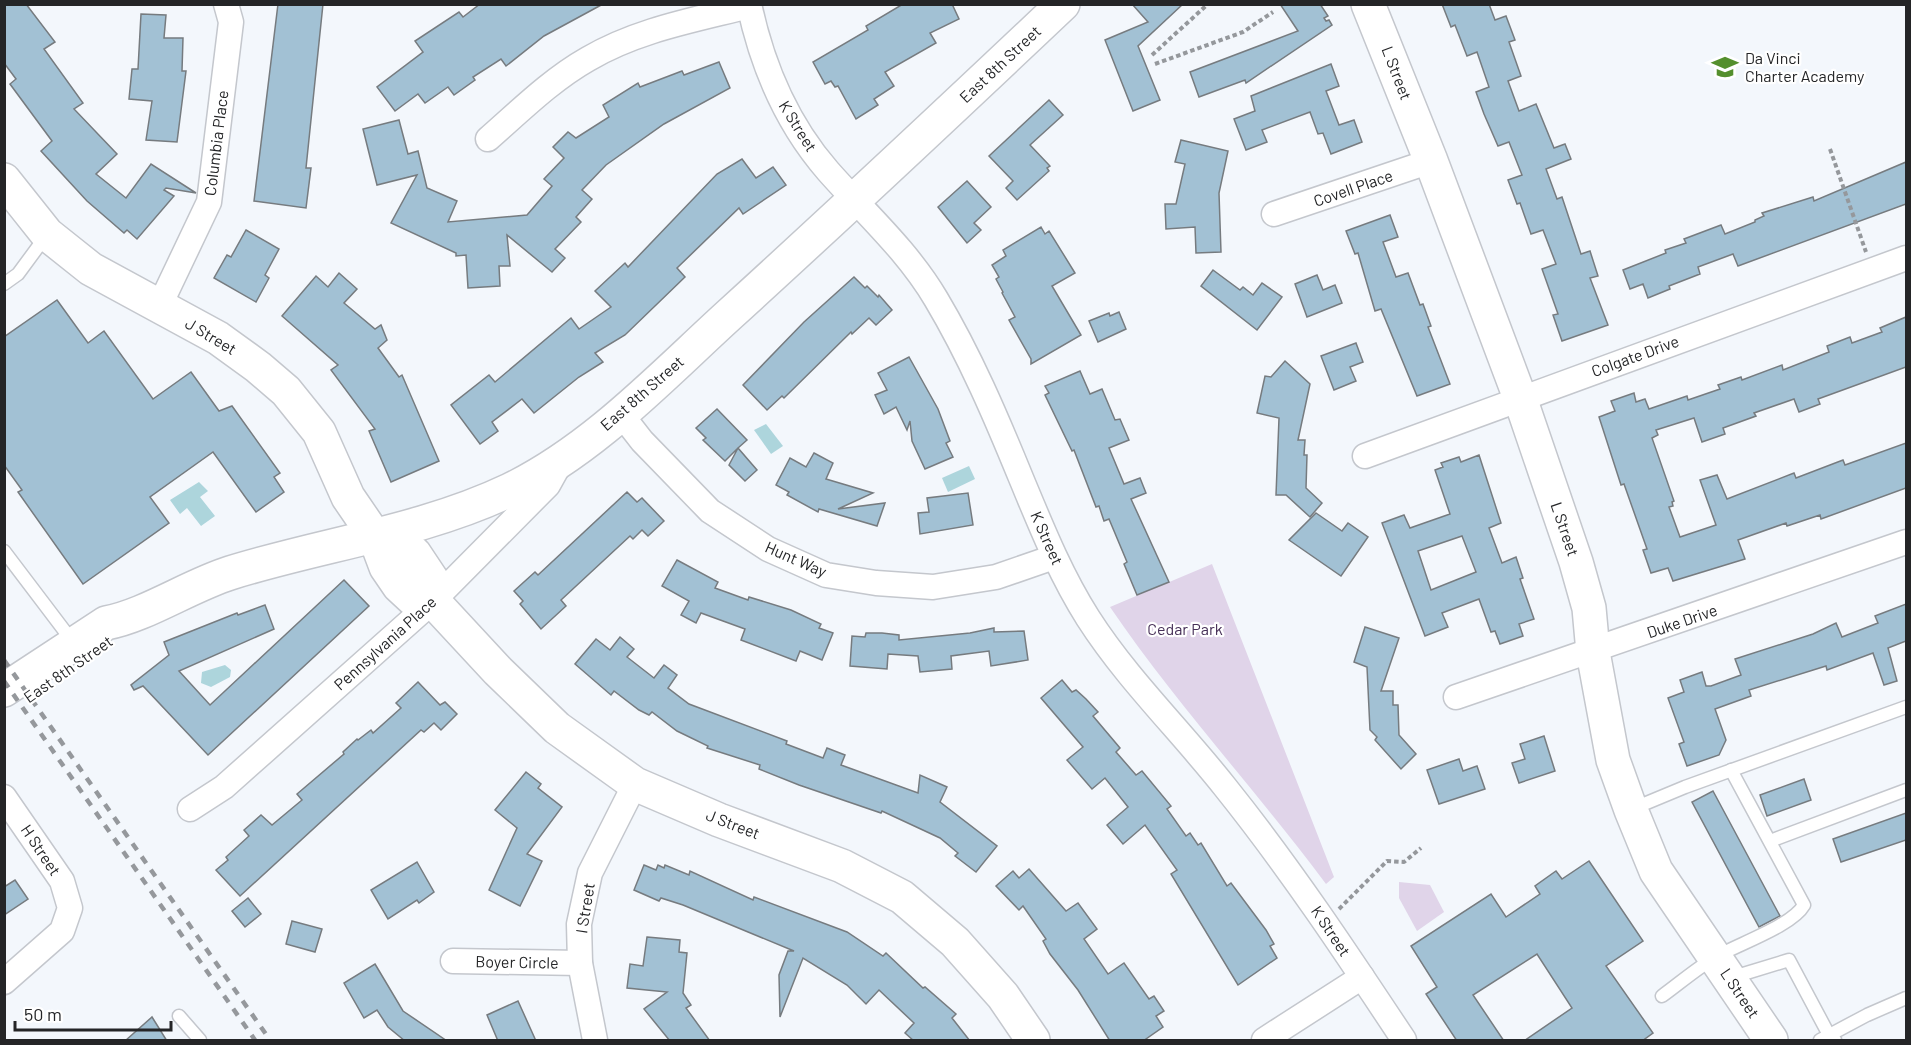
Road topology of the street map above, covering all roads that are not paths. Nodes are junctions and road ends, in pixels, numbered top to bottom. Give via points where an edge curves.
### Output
1 (226, 4) edge
2 (1063, 4) edge
3 (1368, 4) edge
4 (749, 5) edge
5 (488, 139) dead end
6 (1431, 161) junction
7 (4, 180) edge
8 (855, 200) junction
9 (1274, 214) dead end
10 (47, 234) junction
11 (1906, 258) edge
12 (4, 284) edge
13 (159, 307) junction
14 (1520, 398) junction
15 (621, 414) junction
16 (1365, 456) dead end
17 (563, 459) junction
18 (374, 535) junction
19 (1906, 542) edge
20 (4, 551) edge
21 (1054, 557) junction
22 (433, 601) junction
23 (125, 620) junction
24 (74, 643) junction
25 (1593, 652) junction
26 (4, 690) edge
27 (1456, 697) dead end
28 (1906, 707) edge
29 (4, 714) edge
30 (1731, 770) junction
31 (635, 784) junction
32 (1906, 790) edge
33 (4, 797) edge
34 (190, 809) dead end
35 (1631, 810) junction
36 (1770, 841) junction
37 (453, 961) dead end
38 (580, 963) junction
39 (1722, 968) junction
40 (1362, 977) junction
41 (4, 982) edge
42 (1662, 996) dead end
43 (1906, 998) edge
44 (179, 1016) dead end
45 (1828, 1039) edge
46 (200, 1041) edge
47 (595, 1041) edge
48 (1033, 1041) edge
49 (1264, 1041) edge
50 (1404, 1041) edge
51 (1771, 1041) edge

1 - 13 street, Columbia Place via 231,22 209,202
2 - 8 street, East 8th Street
3 - 6 street, L Street
4 - 5 street via 649,31 588,58
4 - 8 street, K Street via 774,88 793,123
6 - 9 street, Covell Place
6 - 14 street, L Street
7 - 10 street, J Street
8 - 15 street, East 8th Street
8 - 21 street, K Street via 911,264 960,341 991,404
10 - 12 lane via 18,274
10 - 13 street, J Street via 91,269
11 - 14 street, Colgate Drive
13 - 18 street, J Street via 218,338 286,391 319,432 348,497
14 - 16 street, Colgate Drive
14 - 25 street, L Street via 1576,562 1589,608
15 - 17 street, East 8th Street
15 - 21 street, Hunt Way via 710,511 768,549 826,574 933,587 996,577
17 - 18 street, East 8th Street via 512,489 462,511
17 - 22 street, Pennsylvania Place via 548,485
18 - 22 street via 414,553 432,580
18 - 23 street, East 8th Street via 228,574 182,591
19 - 25 street, Duke Drive
20 - 24 lane
21 - 40 street, K Street via 1089,618 1136,681 1225,786
22 - 31 street, J Street via 556,728
22 - 34 street, Pennsylvania Place via 224,787
23 - 24 street, East 8th Street via 106,623
23 - 29 street, East 8th Street via 116,635
24 - 26 street, East 8th Street
25 - 27 street, Duke Drive
25 - 35 street, L Street via 1613,760
28 - 30 lane
30 - 35 lane
30 - 36 lane
31 - 38 street, I Street via 590,873 579,924
31 - 48 street, J Street via 842,866 902,897 955,942 1003,996
32 - 36 lane
33 - 41 street, H Street via 62,881 70,908 62,931
35 - 39 street, L Street via 1656,870
36 - 39 lane via 1804,905
37 - 38 street, Boyer Circle
38 - 47 street, I Street
39 - 42 lane
39 - 45 lane via 1789,960
39 - 51 street, L Street
40 - 49 street
40 - 50 street, K Street
43 - 45 lane
44 - 46 lane

